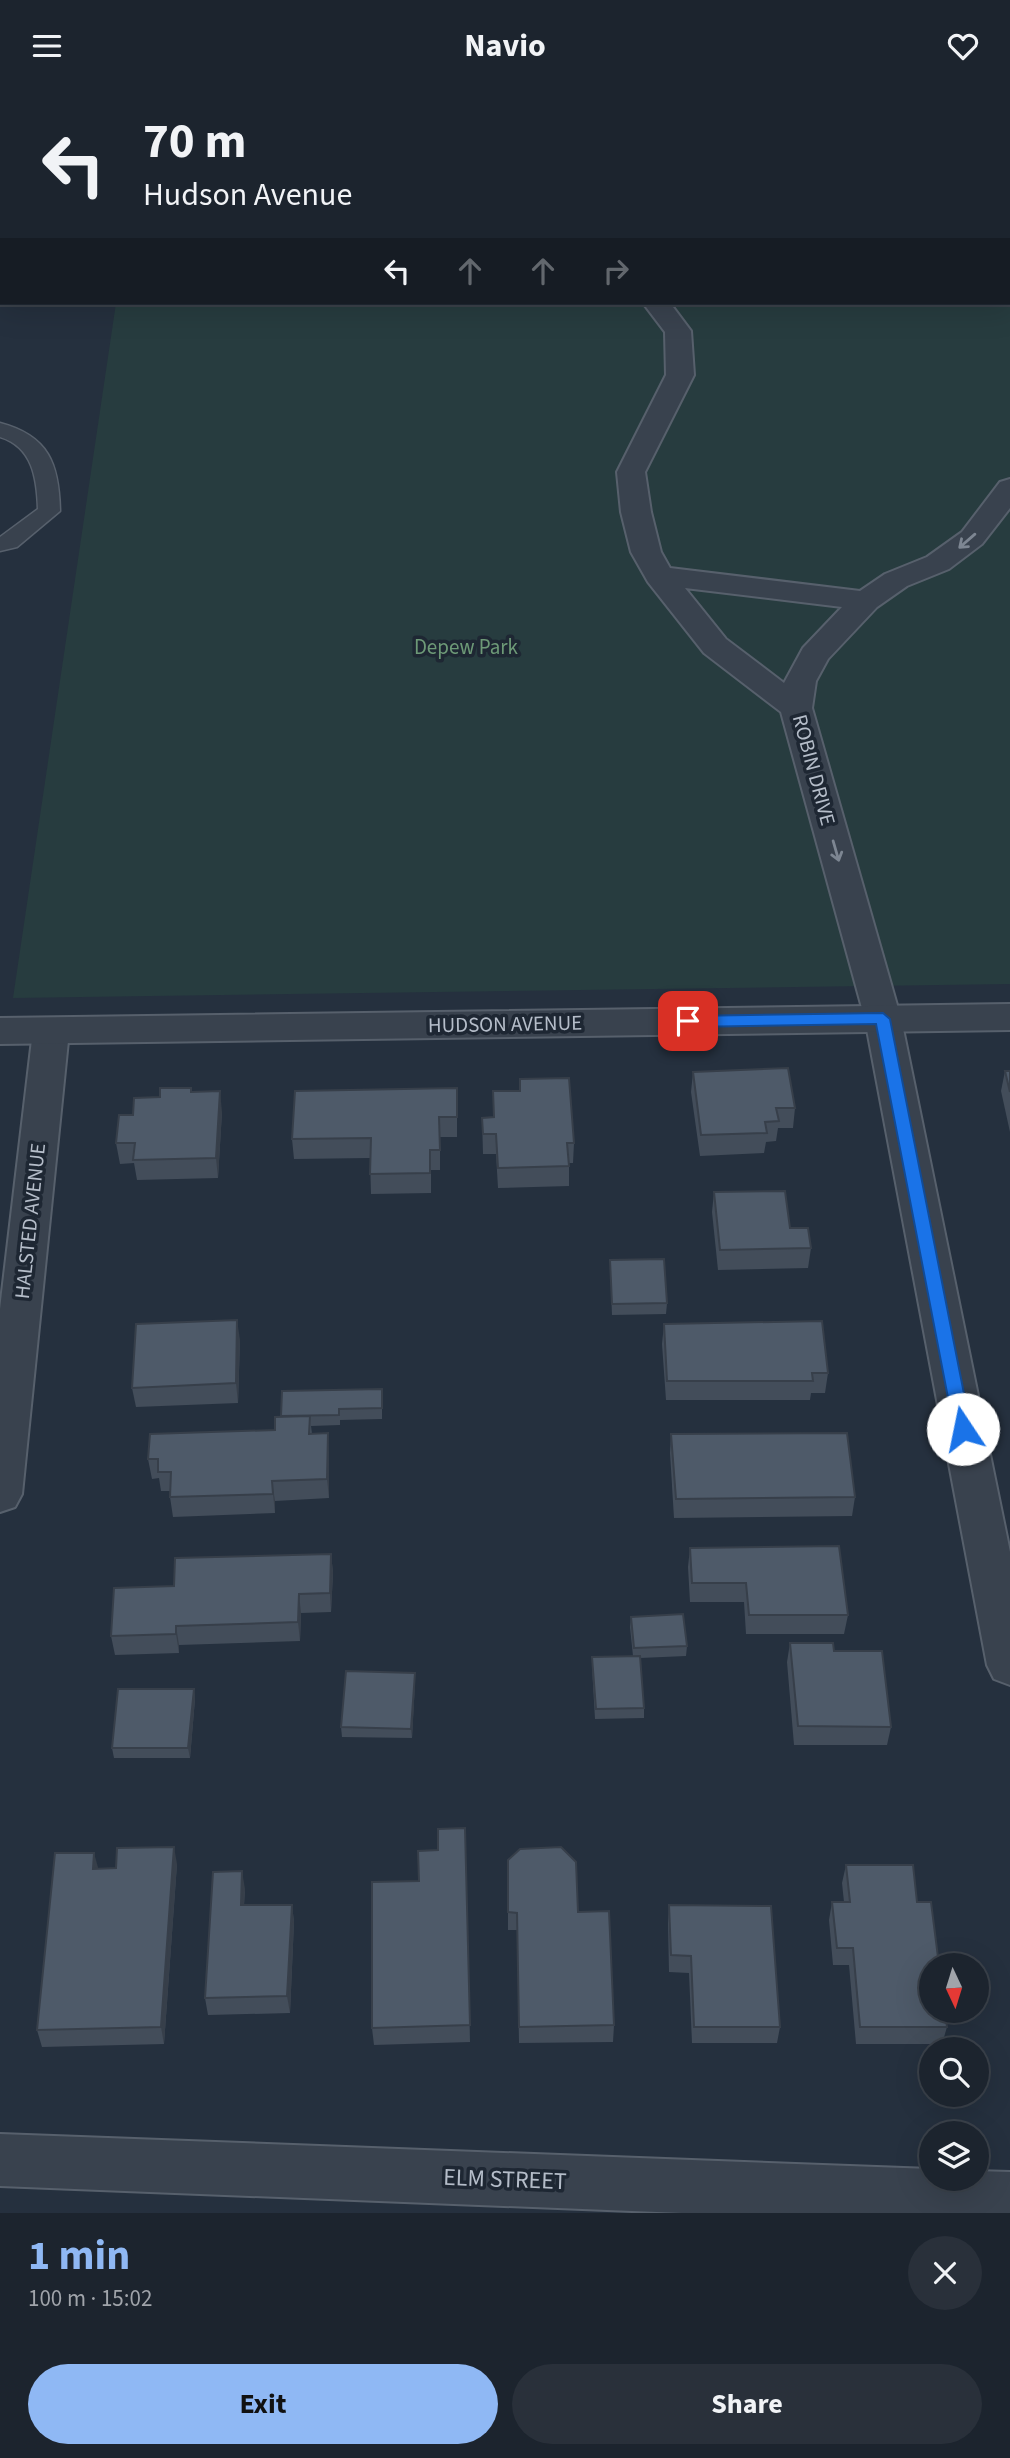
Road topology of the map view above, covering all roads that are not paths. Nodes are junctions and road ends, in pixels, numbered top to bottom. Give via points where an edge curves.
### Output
1 (658, 305) edge
2 (0, 430) edge
3 (1010, 488) edge
4 (0, 544) edge
5 (659, 576) junction
6 (866, 601) junction
7 (796, 708) junction
8 (1010, 1017) edge
9 (883, 1019) junction
10 (0, 1031) edge
11 (51, 1031) junction
12 (0, 1494) edge
13 (1010, 1665) edge
14 (0, 2160) edge
15 (676, 2199) edge
16 (1010, 2199) edge

1 - 5 street via 678,331 680,375 631,472 646,552
2 - 4 lane via 12,433 41,455 49,484 49,511
3 -> 6 street, ROBIN DRIVE via 972,538 938,563 897,580
5 - 6 street
5 - 7 street via 715,646
6 - 7 street, ROBIN DRIVE via 814,656 800,681
7 -> 9 street, ROBIN DRIVE
8 - 9 street, HUDSON AVENUE
9 - 11 street, HUDSON AVENUE
9 - 13 street, ROBIN DRIVE
10 - 11 street, HUDSON AVENUE
11 - 12 street, HALSTED AVENUE
14 - 15 street, ELM STREET
15 - 16 street, ELM STREET

